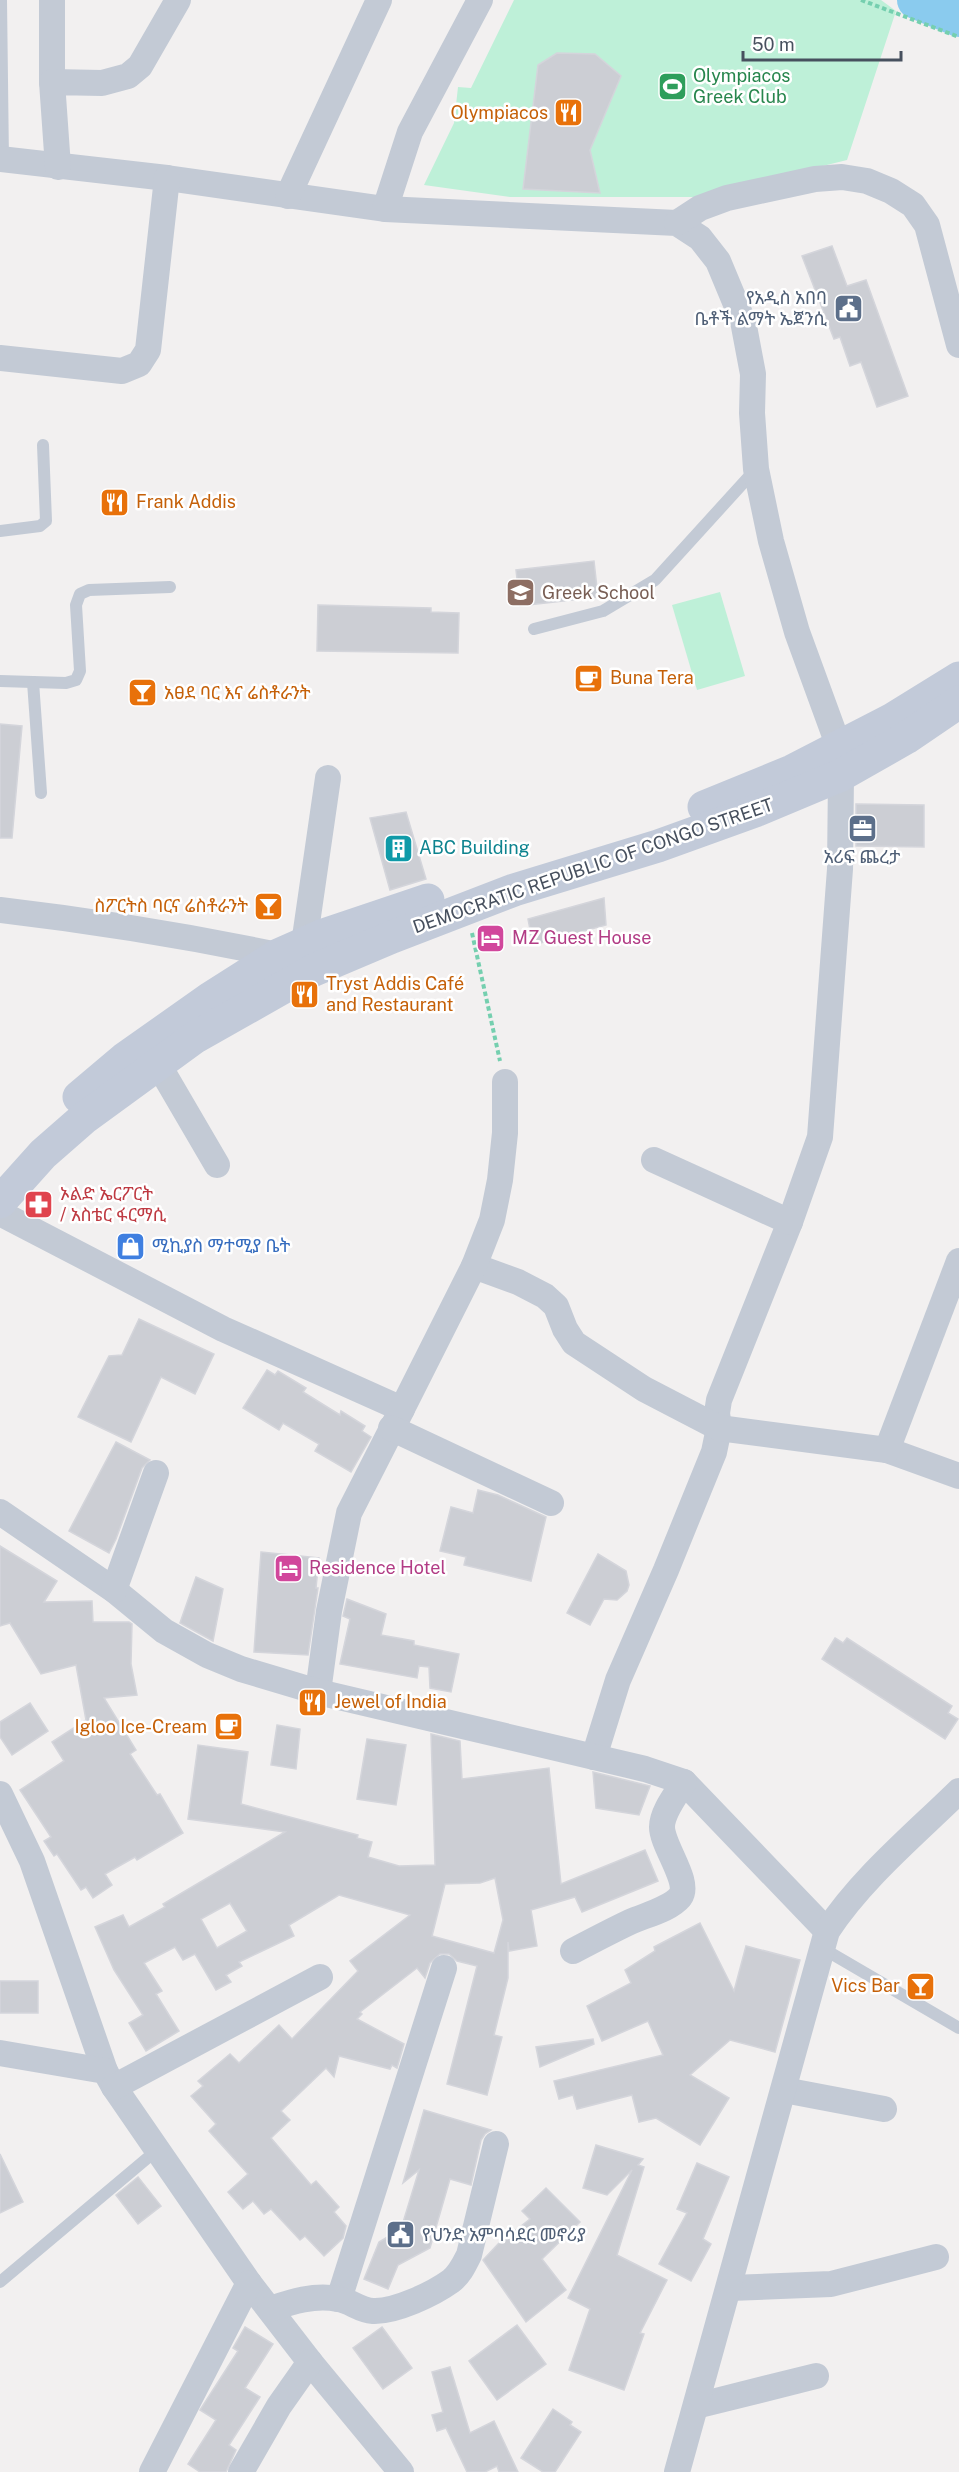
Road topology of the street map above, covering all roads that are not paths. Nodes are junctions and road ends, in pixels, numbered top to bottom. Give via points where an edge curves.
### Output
1 (1, 0) edge
2 (52, 0) edge
3 (178, 0) edge
4 (379, 0) edge
5 (480, 0) edge
6 (52, 82) junction
7 (1, 160) edge
8 (58, 167) junction
9 (167, 178) junction
10 (288, 196) junction
11 (385, 209) junction
12 (677, 223) junction
13 (959, 345) edge
14 (0, 358) edge
15 (43, 445) dead end
16 (756, 469) junction
17 (0, 531) edge
18 (170, 587) dead end
19 (534, 629) dead end
20 (959, 678) edge
21 (0, 681) edge
22 (33, 682) junction
23 (959, 702) edge
24 (840, 761) junction
25 (328, 778) dead end
26 (41, 793) dead end
27 (0, 910) edge
28 (299, 956) junction
29 (158, 1064) junction
30 (505, 1082) road end
31 (654, 1160) dead end
32 (217, 1165) dead end
33 (0, 1175) edge
34 (0, 1202) edge
35 (0, 1213) edge
36 (790, 1222) junction
37 (959, 1261) edge
38 (474, 1266) junction
39 (397, 1418) junction
40 (719, 1428) junction
41 (887, 1450) junction
42 (156, 1473) dead end
43 (959, 1476) edge
44 (551, 1503) dead end
45 (0, 1512) edge
46 (114, 1590) junction
47 (318, 1692) junction
48 (594, 1757) junction
49 (684, 1782) junction
50 (959, 1791) edge
51 (0, 1794) edge
52 (825, 1940) junction
53 (573, 1951) dead end
54 (444, 1968) dead end
55 (320, 1977) dead end
56 (959, 2028) edge
57 (0, 2053) edge
58 (109, 2079) junction
59 (784, 2090) junction
60 (884, 2109) dead end
61 (496, 2144) dead end
62 (157, 2150) junction
63 (936, 2258) dead end
64 (0, 2282) edge
65 (249, 2283) junction
66 (730, 2288) junction
67 (339, 2299) junction
68 (270, 2309) junction
69 (310, 2362) junction
70 (816, 2376) dead end
71 (696, 2406) junction
72 (152, 2472) edge
73 (241, 2472) edge
74 (400, 2472) edge
75 (677, 2472) edge

1 - 7 lane
2 - 6 street
3 - 6 street via 140,66 128,76 102,83
4 - 10 street
5 - 11 street via 411,132
6 - 8 street
7 - 8 street
8 - 9 street
9 - 10 street
9 - 14 street via 148,350 139,364 122,370
10 - 11 street
11 - 12 street
12 - 13 street via 700,208 727,198 798,181 843,177 867,181 913,206 927,225
12 - 16 street via 699,238 718,261 743,321 753,374
15 - 17 lane via 46,521 40,526
16 - 19 lane via 655,580 603,611
16 - 24 street via 771,541 797,632
18 - 22 lane via 89,590 80,594 76,605 80,671 76,680
20 - 24 main road, DEMOCRATIC REPUBLIC OF CONGO STREET via 891,720
21 - 22 lane
22 - 26 lane
23 - 24 main road, DEMOCRATIC REPUBLIC OF CONGO STREET via 906,738
24 - 28 main road, DEMOCRATIC REPUBLIC OF CONGO STREET via 755,811 658,846 467,908
24 - 28 main road, DEMOCRATIC REPUBLIC OF CONGO STREET via 792,771 694,811 321,936
24 - 36 street via 840,869 820,1137
25 - 28 street
27 - 28 street
28 - 29 main road, DEMOCRATIC REPUBLIC OF CONGO STREET
28 - 33 main road, DEMOCRATIC REPUBLIC OF CONGO STREET via 209,999 124,1059 39,1132
29 - 32 street
29 - 34 main road, DEMOCRATIC REPUBLIC OF CONGO STREET via 83,1119
30 - 38 street via 500,1180 492,1221
31 - 36 street
35 - 39 street
36 - 40 street via 719,1400
37 - 41 street
38 - 39 street
38 - 40 street via 545,1296 556,1306 574,1343 644,1389
39 - 44 street
39 - 47 street via 347,1521
40 - 41 street
40 - 48 street via 714,1452 618,1680
41 - 43 street
42 - 46 street
45 - 46 street
46 - 47 street via 164,1630 207,1655
47 - 48 street
48 - 49 street
49 - 52 street
49 - 53 street via 662,1827 681,1880 680,1896
50 - 52 street via 865,1882 843,1907
51 - 58 street via 32,1861
52 - 56 lane
52 - 59 street
54 - 67 street
55 - 58 street
57 - 58 street
58 - 62 street
59 - 60 street
59 - 66 street
61 - 67 street via 469,2254 462,2270 451,2281 398,2308 374,2311
62 - 64 lane
62 - 65 street
63 - 66 street via 831,2284
65 - 68 street
65 - 72 street
66 - 71 street
67 - 68 street via 309,2298
68 - 69 street
69 - 73 street
69 - 74 street
70 - 71 street
71 - 75 street

